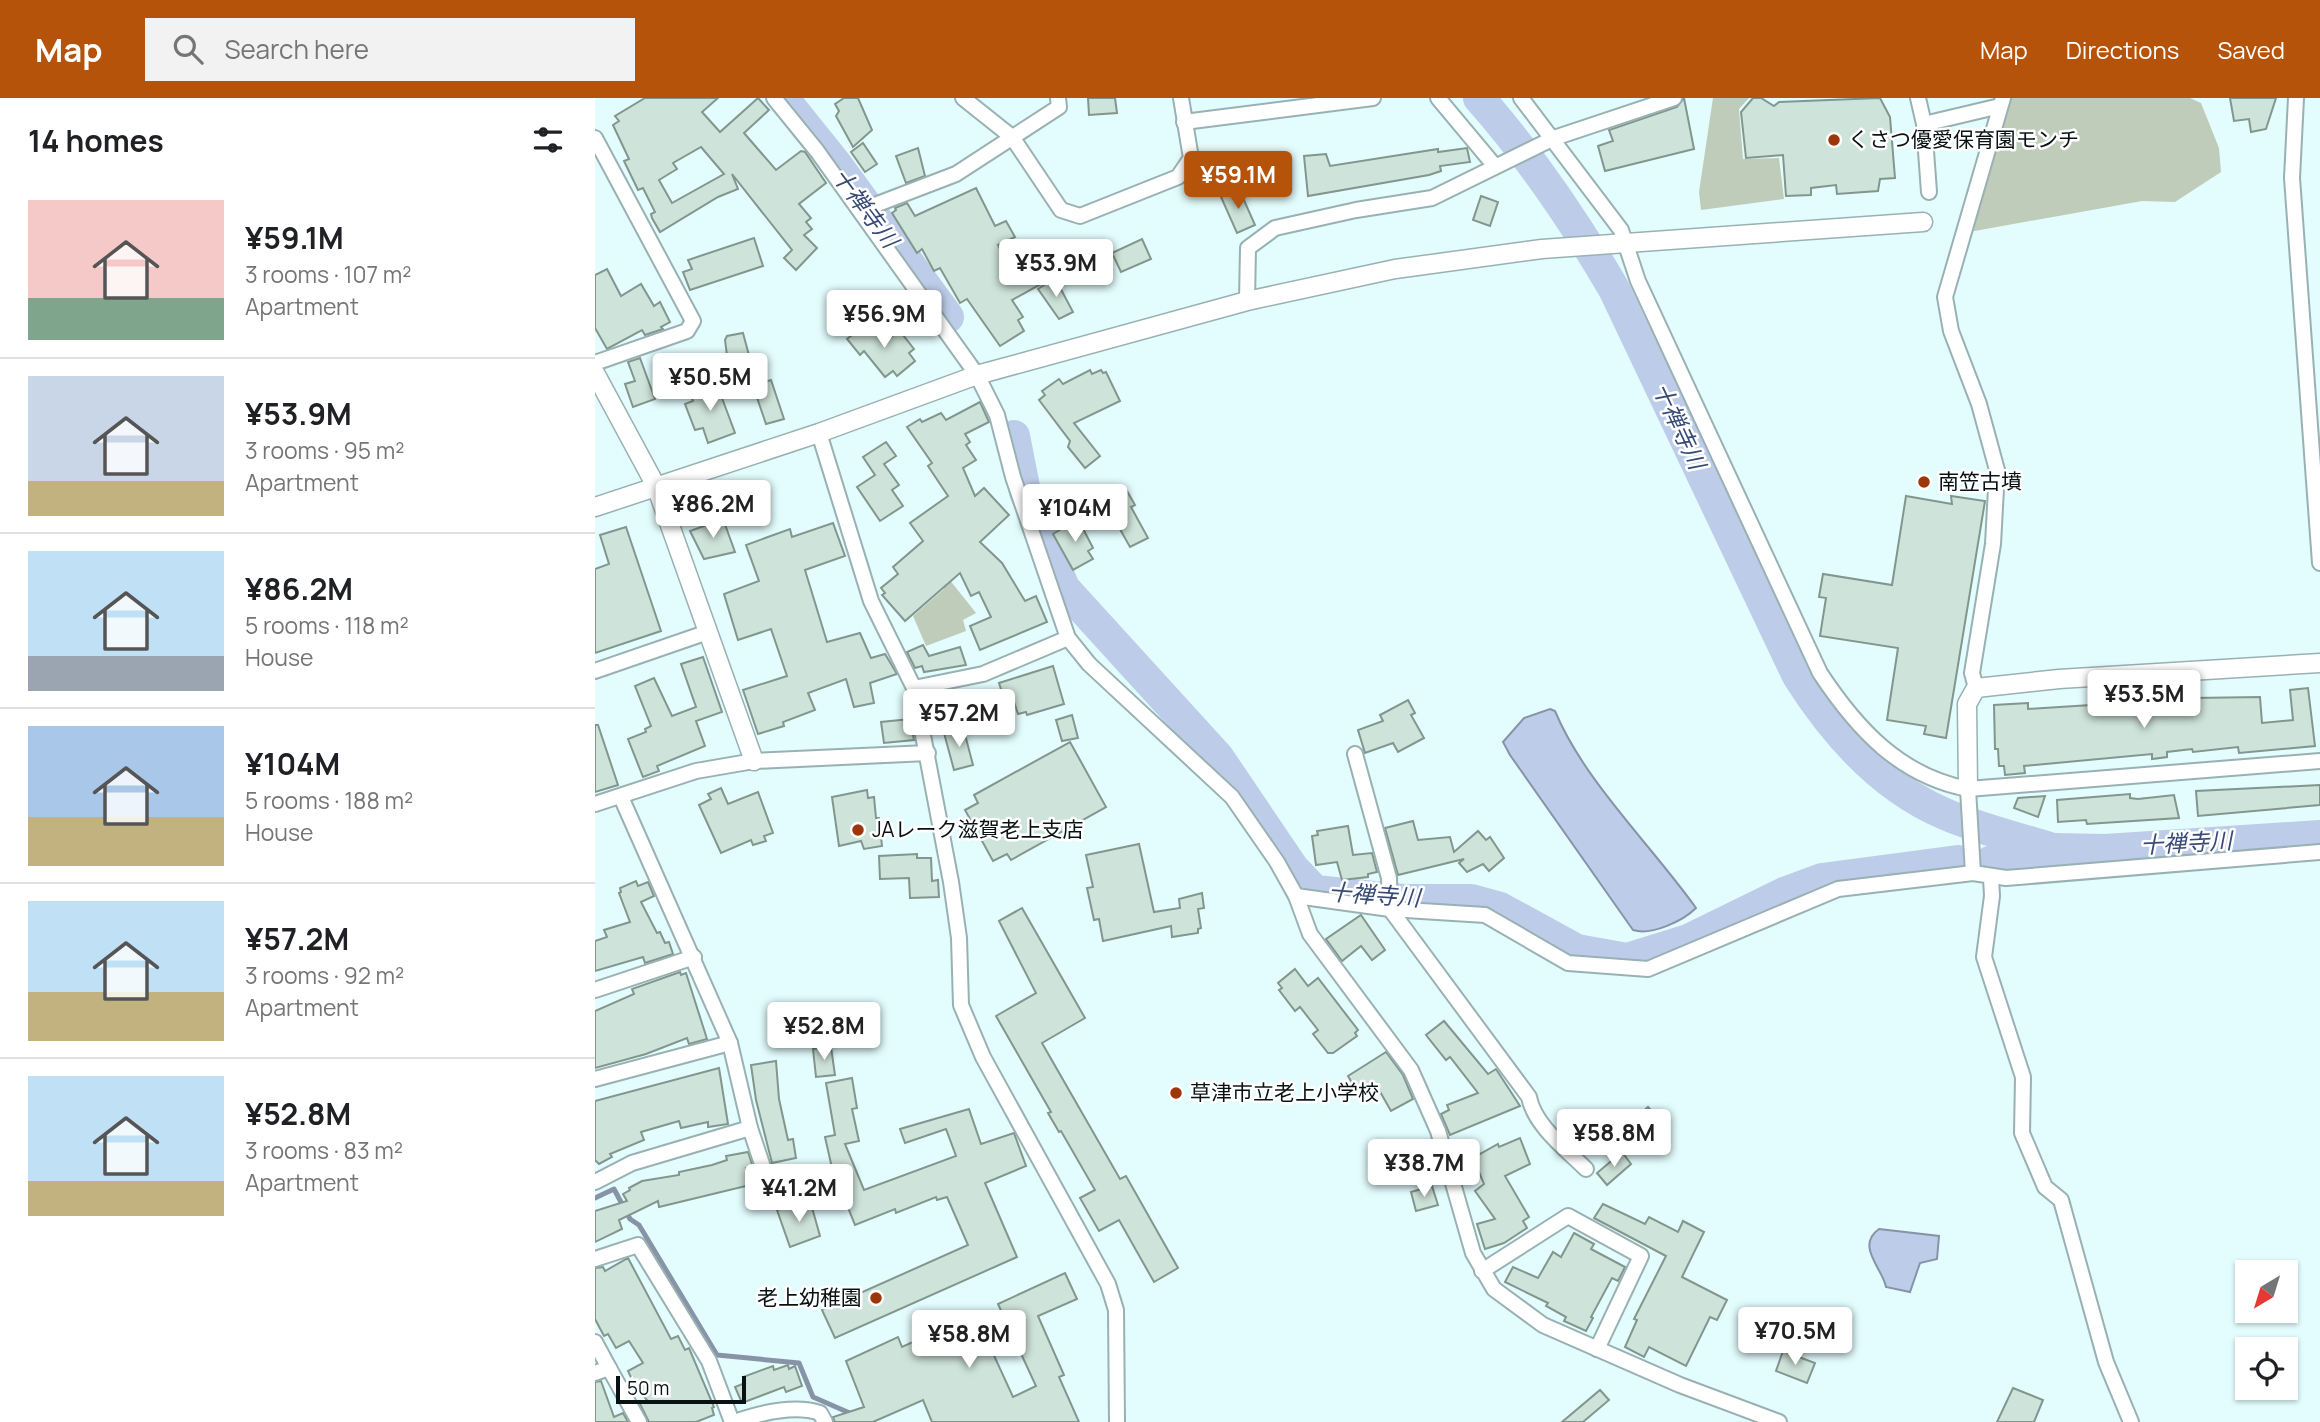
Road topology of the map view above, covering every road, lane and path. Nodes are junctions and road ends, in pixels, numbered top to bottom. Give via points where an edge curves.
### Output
1 (774, 98) edge
2 (963, 98) edge
3 (1058, 98) edge
4 (1181, 98) edge
5 (1374, 98) edge
6 (1438, 98) edge
7 (1521, 98) edge
8 (1674, 98) edge
9 (1919, 98) edge
10 (2295, 98) edge
11 (2002, 102) edge
12 (1184, 122) junction
13 (1924, 124) junction
14 (1012, 137) junction
15 (595, 138) edge
16 (1554, 138) junction
17 (1500, 162) junction
18 (1929, 192) dead end
19 (863, 213) junction
20 (1923, 222) dead end
21 (1625, 243) junction
22 (1247, 301) junction
23 (595, 363) edge
24 (595, 373) edge
25 (977, 374) junction
26 (819, 433) junction
27 (656, 485) junction
28 (595, 507) edge
29 (2320, 563) edge
30 (709, 632) junction
31 (1068, 638) junction
32 (2320, 663) edge
33 (595, 671) edge
34 (914, 688) junction
35 (1976, 688) junction
36 (928, 753) junction
37 (1355, 754) dead end
38 (754, 761) junction
39 (2320, 761) edge
40 (1968, 789) junction
41 (621, 797) junction
42 (595, 804) edge
43 (2320, 852) edge
44 (1973, 873) junction
45 (1991, 878) junction
46 (1296, 896) junction
47 (1390, 901) junction
48 (694, 957) junction
49 (595, 990) edge
50 (730, 1043) junction
51 (595, 1079) edge
52 (750, 1128) junction
53 (1586, 1169) dead end
54 (766, 1176) dead end
55 (595, 1182) edge
56 (595, 1259) edge
57 (1482, 1271) junction
58 (595, 1342) edge
59 (1597, 1349) junction
60 (602, 1370) edge
61 (639, 1422) edge
62 (733, 1422) edge
63 (825, 1422) edge
64 (1117, 1422) edge
65 (1779, 1422) edge
66 (2131, 1422) edge

1 - 19 street
2 - 14 street
3 - 14 street via 1059,107
4 - 12 street
5 - 12 street
6 - 17 street
7 - 16 street
8 - 16 street
9 - 13 street
10 - 29 street via 2292,178
11 - 13 street
11 - 35 street via 1945,297 1951,331 1979,404 1997,470 1993,544 1972,673
12 - 14 street via 1191,158 1178,177 1080,216 1061,210
13 - 18 street
14 - 19 street via 956,174
15 - 23 street via 693,321 687,331
16 - 17 street
16 - 21 street via 1621,230
17 - 22 street via 1432,198 1275,228 1248,248
19 - 25 street
20 - 21 street
21 - 22 street via 1395,269
21 - 40 street via 1638,281 1821,673 1849,717 1873,740 1941,784
22 - 25 street
24 - 27 street
25 - 26 street
25 - 31 street via 997,415 1013,477
26 - 27 street
26 - 34 street via 871,601
27 - 28 street
27 - 30 street
30 - 33 street
30 - 38 street
31 - 34 street via 983,674
31 - 46 street via 1089,664 1232,797
32 - 35 street
34 - 36 street
35 - 40 street via 1968,704
36 - 38 street
36 - 64 street via 959,938 961,1005 983,1057 1108,1284 1116,1310
37 - 47 street
38 - 41 street via 696,771
39 - 40 street
40 - 44 street
41 - 42 street
41 - 48 street
43 - 45 street
44 - 45 street
44 - 47 street via 1838,889 1648,969 1568,963 1485,915
45 - 66 street via 1983,957 2023,1077 2022,1133 2045,1187 2061,1200 2106,1363
46 - 47 street
46 - 57 street via 1310,934 1411,1070 1438,1130 1467,1236
47 - 53 street via 1529,1097 1530,1106
48 - 49 street
48 - 50 street
50 - 51 street
50 - 52 street
52 - 54 street
52 - 55 street via 632,1163
56 - 62 street via 638,1245 709,1361
57 - 59 street via 1513,1306
57 - 59 street via 1568,1216 1640,1256
58 - 60 street
59 - 65 street
60 - 61 street
62 - 63 street via 805,1408 820,1413

